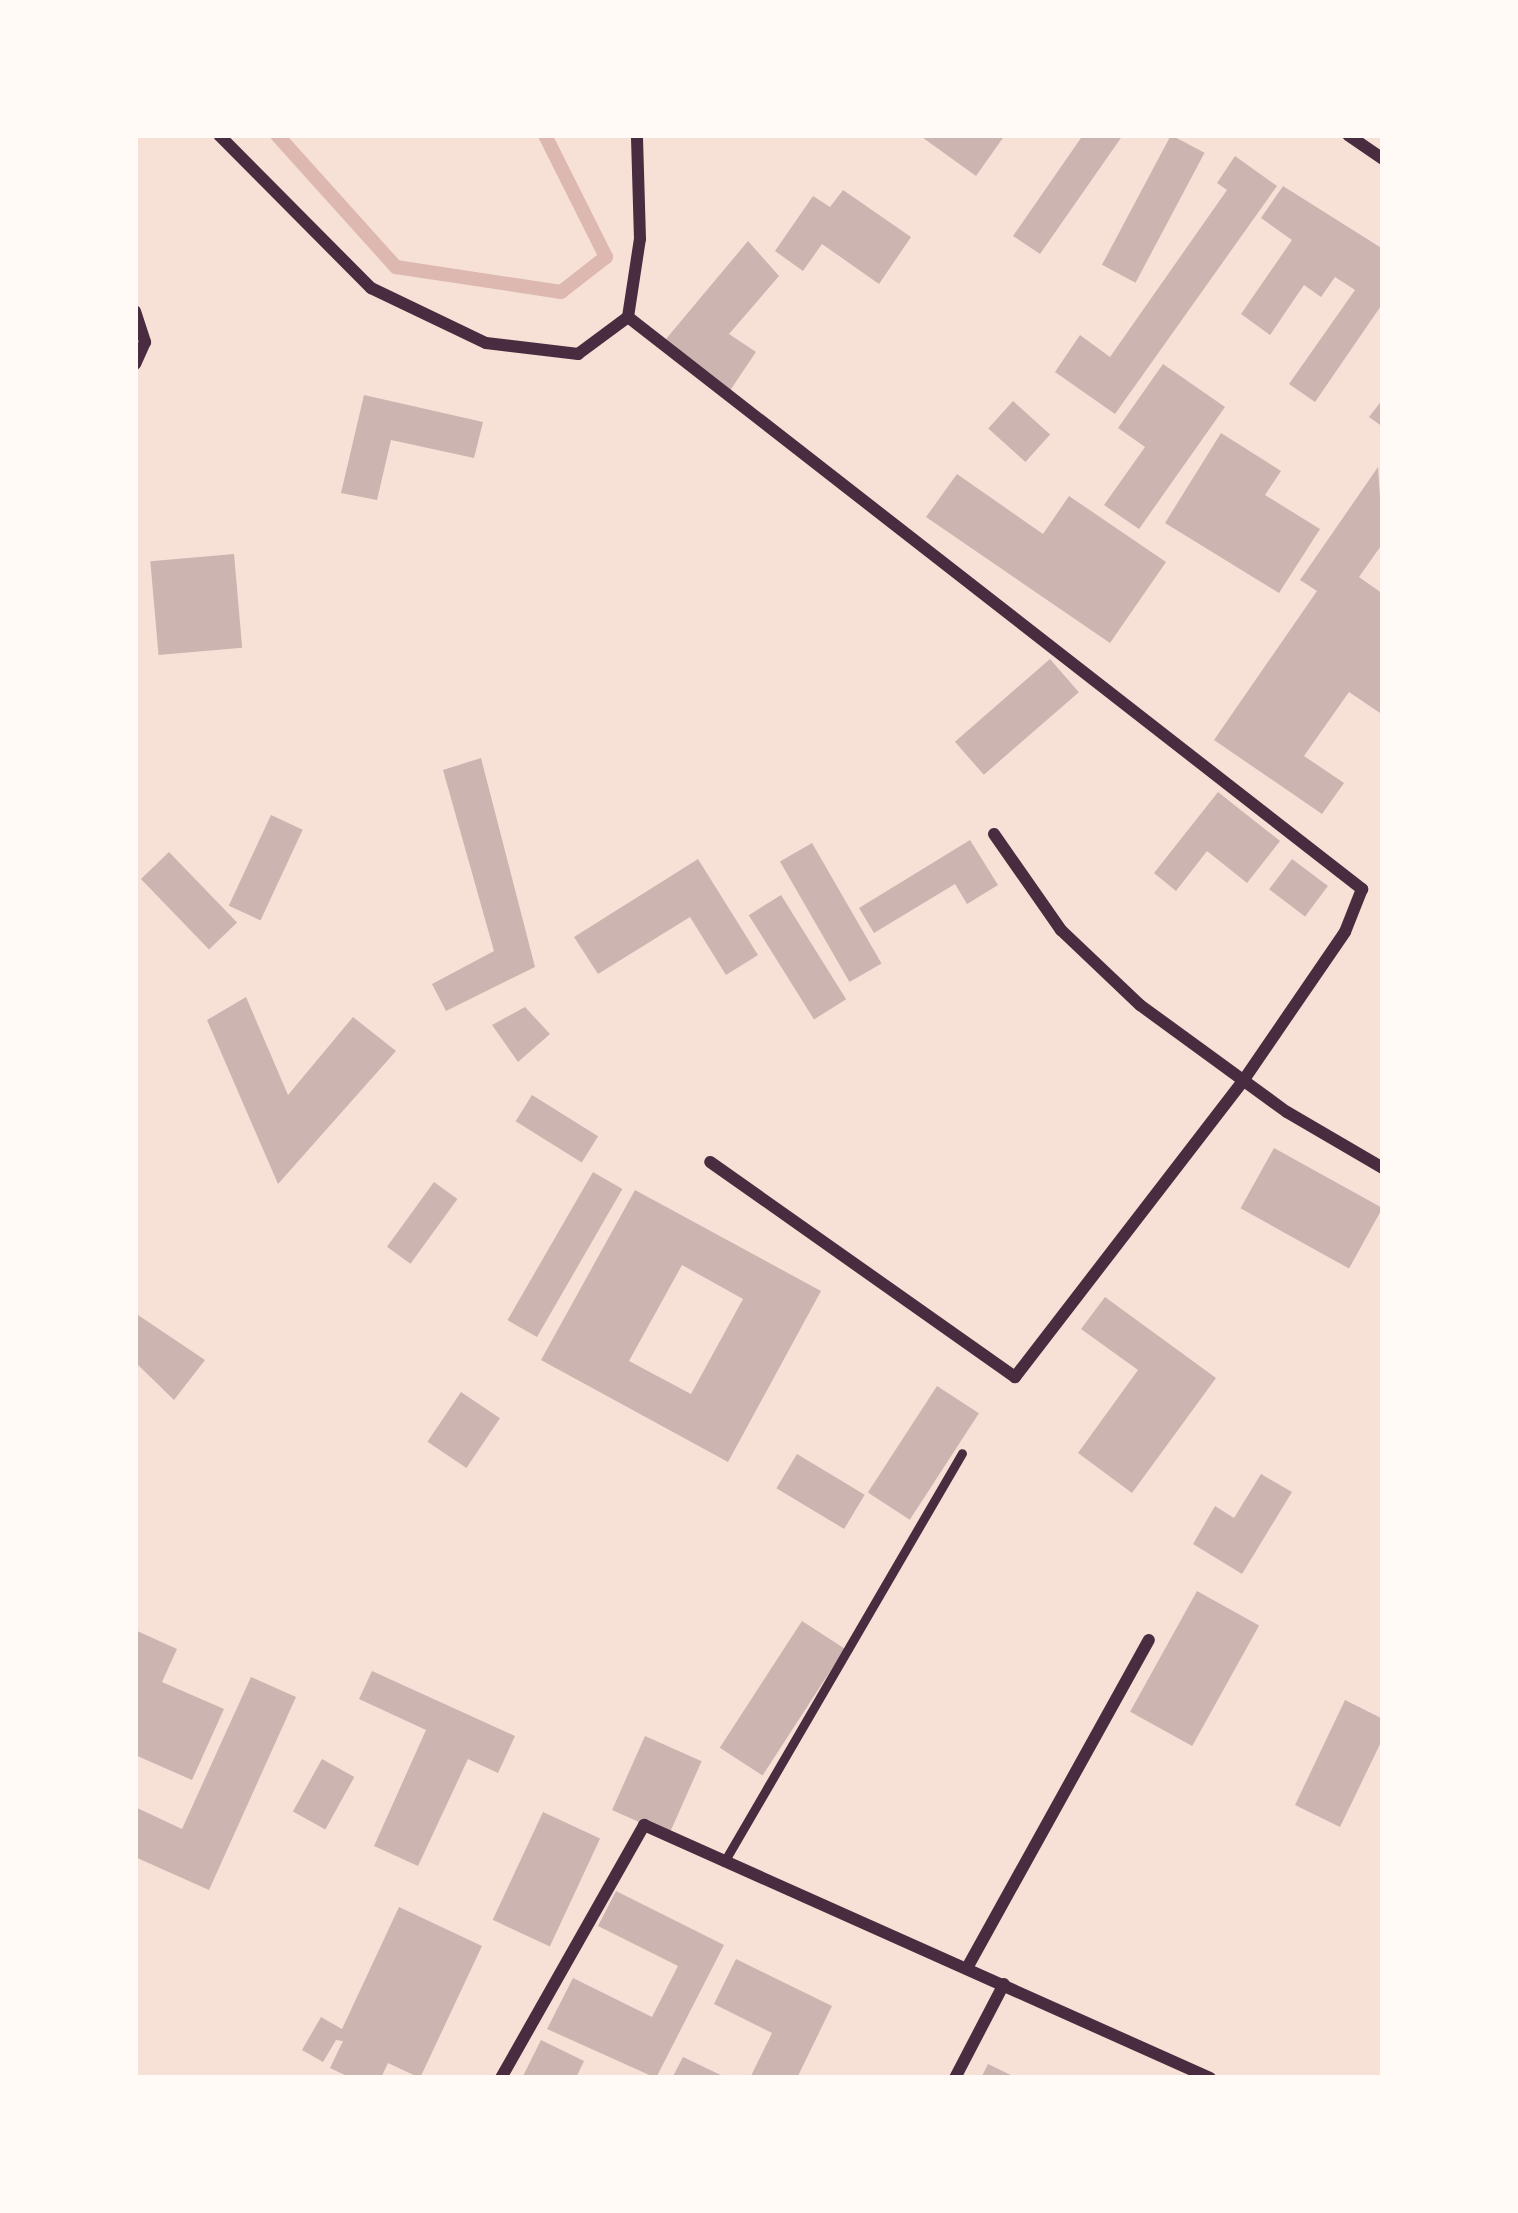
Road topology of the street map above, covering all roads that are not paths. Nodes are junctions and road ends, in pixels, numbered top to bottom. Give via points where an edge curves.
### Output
1 (219, 135) edge
2 (637, 135) edge
3 (1348, 135) edge
4 (1383, 159) edge
5 (135, 311) edge
6 (628, 317) junction
7 (135, 364) edge
8 (994, 834) dead end
9 (1244, 1081) junction
10 (710, 1162) dead end
11 (1383, 1168) edge
12 (962, 1453) dead end
13 (1149, 1640) dead end
14 (724, 1862) junction
15 (968, 1968) junction
16 (1004, 1984) junction
17 (501, 2078) edge
18 (955, 2078) edge
19 (1210, 2078) edge

1 - 6 street via 371,288 486,343 578,354
2 - 6 street via 640,239
3 - 4 street
5 - 7 street via 145,342
6 - 9 street via 1362,889 1345,932
8 - 9 street via 1061,930 1140,1005
9 - 10 street via 1016,1377
9 - 11 street
12 - 14 lane
13 - 15 street
14 - 15 street
14 - 17 street via 644,1825
15 - 16 street
16 - 18 street
16 - 19 street

